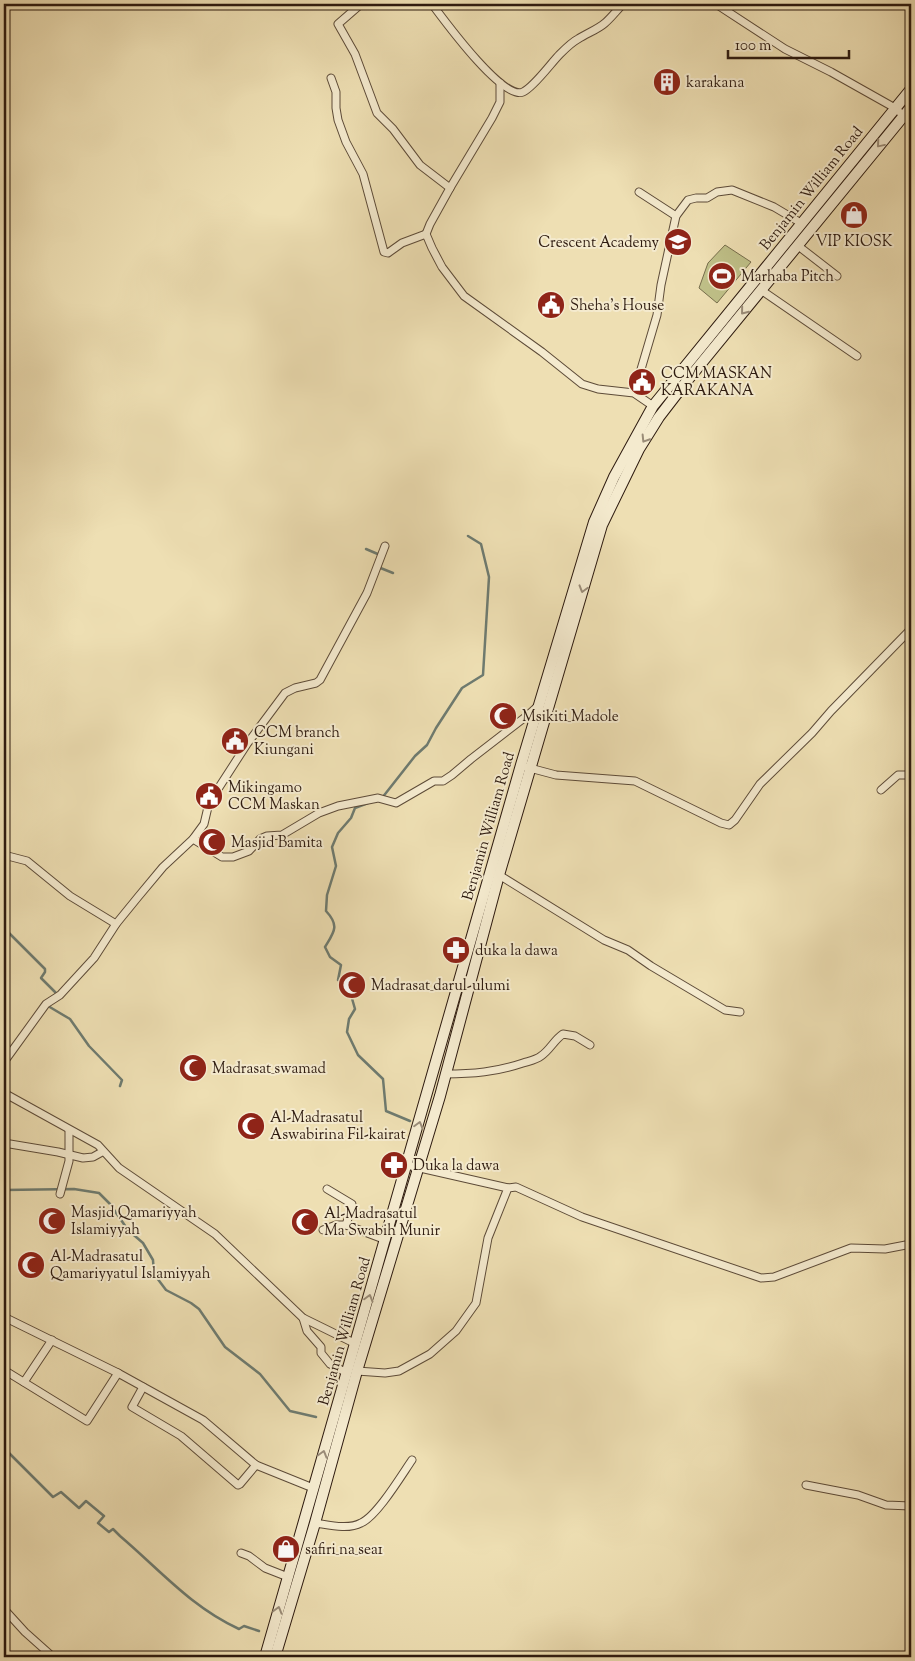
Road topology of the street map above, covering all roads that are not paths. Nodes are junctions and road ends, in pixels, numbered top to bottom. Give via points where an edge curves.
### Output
1 (361, 4) edge
2 (432, 4) edge
3 (623, 4) edge
4 (716, 4) edge
5 (331, 78) dead end
6 (500, 83) junction
7 (911, 89) edge
8 (911, 107) edge
9 (895, 108) junction
10 (904, 116) junction
11 (450, 188) junction
12 (639, 192) dead end
13 (676, 216) junction
14 (802, 224) junction
15 (426, 234) junction
16 (797, 245) junction
17 (837, 276) dead end
18 (761, 290) junction
19 (857, 356) dead end
20 (634, 393) junction
21 (653, 406) junction
22 (385, 546) dead end
23 (911, 629) edge
24 (540, 703) junction
25 (526, 767) junction
26 (911, 775) edge
27 (881, 790) dead end
28 (193, 839) junction
29 (4, 854) edge
30 (499, 875) junction
31 (116, 924) junction
32 (740, 1012) dead end
33 (590, 1045) dead end
34 (4, 1062) edge
35 (445, 1074) junction
36 (4, 1093) edge
37 (69, 1130) junction
38 (4, 1143) edge
39 (102, 1152) junction
40 (69, 1154) junction
41 (407, 1165) junction
42 (418, 1168) junction
43 (508, 1188) junction
44 (326, 1189) dead end
45 (60, 1194) dead end
46 (346, 1225) junction
47 (323, 1230) dead end
48 (386, 1240) junction
49 (911, 1244) edge
50 (4, 1317) edge
51 (303, 1318) junction
52 (52, 1340) junction
53 (356, 1344) junction
54 (4, 1370) edge
55 (352, 1372) junction
56 (118, 1373) junction
57 (24, 1382) junction
58 (143, 1386) junction
59 (412, 1460) dead end
60 (256, 1465) junction
61 (806, 1485) dead end
62 (313, 1488) junction
63 (911, 1506) edge
64 (316, 1523) junction
65 (241, 1553) dead end
66 (288, 1578) junction
67 (4, 1608) edge
68 (53, 1657) edge
69 (265, 1657) edge
70 (275, 1657) edge

1 - 11 street via 338,24 355,54 377,113 420,165
2 - 6 street via 476,60
3 - 6 street via 605,23 577,39 560,54 524,92 511,91
4 - 9 street via 786,49
5 - 15 street via 336,92 338,120 362,174 384,252
6 - 11 street via 500,102
7 - 9 main road, Benjamin William Road
8 - 10 main road, Benjamin William Road
9 - 10 street
9 - 14 main road, Benjamin William Road
10 -> 16 main road, Benjamin William Road
11 - 15 street
12 - 13 street
13 - 14 street via 688,200 732,190 774,206
13 - 20 street via 657,315
14 - 21 main road, Benjamin William Road
15 - 20 street via 442,267 464,296 582,384
16 - 17 street
16 - 18 main road, Benjamin William Road
18 - 19 street
18 -> 25 main road, Benjamin William Road via 659,417 621,483 602,525
20 - 21 street
21 - 24 main road, Benjamin William Road via 620,464 594,522
22 - 28 street via 367,593 320,680 285,693 216,792 204,824
23 - 25 street via 760,784 736,820 728,824 635,781 556,774
24 - 25 main road, Benjamin William Road
24 - 28 street via 443,781 434,781 396,803 381,799 338,806 319,813 282,835 267,836 249,851 233,857 222,857
25 - 30 main road, Benjamin William Road
41 -> 25 main road, Benjamin William Road
26 - 27 street via 898,776
28 - 31 street via 163,866
29 - 31 street via 27,861 70,896
30 - 32 street via 725,1010
30 - 35 main road, Benjamin William Road
31 - 34 street via 94,958 60,995 46,1004
33 - 35 street via 576,1036 563,1034 540,1057 500,1070
35 - 42 main road, Benjamin William Road
36 - 37 street
37 - 39 street via 92,1141
37 - 40 street
38 - 40 street
39 - 40 street via 83,1158
39 - 51 street via 134,1179 215,1234
40 - 45 street
41 - 42 street
41 - 48 main road, Benjamin William Road
42 - 43 street
42 - 55 main road, Benjamin William Road
43 - 49 street via 516,1188 582,1217 761,1278 851,1248 885,1249
43 - 55 street via 488,1238 476,1303 456,1331 430,1354 399,1371
44 - 46 street via 352,1204
46 - 47 street
46 - 48 street
53 -> 48 main road, Benjamin William Road
50 - 52 street
51 - 53 street
51 - 55 street via 307,1331 330,1364
52 - 56 street
52 - 57 street
53 - 55 main road, Benjamin William Road
54 - 57 street
62 -> 55 main road, Benjamin William Road
55 - 64 main road, Benjamin William Road
56 - 57 street via 87,1421
56 - 58 street
58 - 60 street via 203,1420
58 - 60 street via 133,1408 181,1436 238,1485
59 - 64 street via 371,1516 360,1524
60 - 62 street
61 - 63 street via 858,1495 886,1505
62 - 66 main road, Benjamin William Road
64 - 70 main road, Benjamin William Road
65 - 66 street
69 -> 66 main road, Benjamin William Road
67 - 68 street

